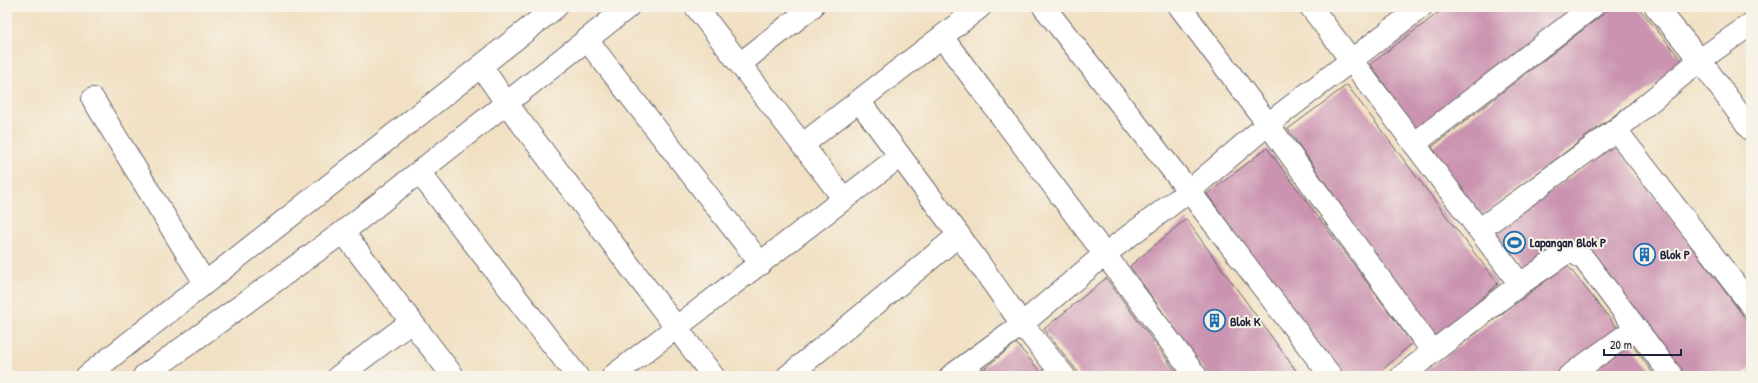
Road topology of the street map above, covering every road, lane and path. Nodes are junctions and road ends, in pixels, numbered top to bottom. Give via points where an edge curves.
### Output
1 (556, 7) edge
2 (628, 7) edge
3 (696, 7) edge
4 (812, 7) edge
5 (980, 7) edge
6 (1044, 7) edge
7 (1180, 7) edge
8 (1311, 7) edge
9 (1422, 7) edge
10 (1592, 7) edge
11 (1656, 7) edge
12 (1751, 24) edge
13 (942, 37) junction
14 (587, 40) junction
15 (1700, 60) junction
16 (1351, 61) junction
17 (740, 64) junction
18 (481, 66) junction
19 (93, 99) dead end
20 (859, 102) junction
21 (507, 104) junction
22 (1268, 124) junction
23 (1616, 130) junction
24 (1751, 130) edge
25 (1414, 144) junction
26 (802, 145) junction
27 (900, 156) junction
28 (419, 172) junction
29 (1189, 191) junction
30 (844, 200) junction
31 (1479, 230) junction
32 (343, 232) junction
33 (959, 235) junction
34 (1105, 254) junction
35 (760, 264) junction
36 (205, 283) junction
37 (1520, 284) junction
38 (1751, 305) edge
39 (411, 322) junction
40 (1022, 324) junction
41 (675, 328) junction
42 (1636, 328) junction
43 (1433, 352) junction
44 (87, 376) edge
45 (144, 376) edge
46 (339, 376) edge
47 (453, 376) edge
48 (578, 376) edge
49 (613, 376) edge
50 (712, 376) edge
51 (788, 376) edge
52 (951, 376) edge
53 (1064, 376) edge
54 (1196, 376) edge
55 (1331, 376) edge
56 (1402, 376) edge
57 (1569, 376) edge
58 (1672, 376) edge

1 - 18 street
2 - 14 street
3 - 17 street
4 - 17 street
5 - 13 street
6 - 29 street
7 - 22 street
8 - 16 street
9 - 16 street
10 - 25 street
11 - 15 street
12 - 15 street
13 - 20 street
13 - 34 street
14 - 21 street
14 - 35 street
15 - 23 street
15 - 24 street
16 - 22 street
16 - 25 street
17 - 26 street
18 - 21 street
18 - 36 street
19 - 36 street
20 - 26 street
20 - 27 street
21 - 28 street
21 - 41 street
22 - 29 street
22 - 43 street
23 - 31 street
23 - 38 street
25 - 31 street
26 - 30 street
27 - 30 street
27 - 33 street
28 - 32 street
28 - 48 street
29 - 34 street
29 - 55 street
30 - 35 street
31 - 37 street
32 - 39 street
32 - 45 street
33 - 40 street
33 - 51 street
34 - 40 street
34 - 54 street
35 - 41 street
36 - 44 street
37 - 42 street via 1566,253 1573,252 1584,259
37 - 43 street
39 - 46 street
39 - 47 street
40 - 52 street
40 - 53 street
41 - 49 street
41 - 50 street
42 - 57 street
42 - 58 street
43 - 56 street

